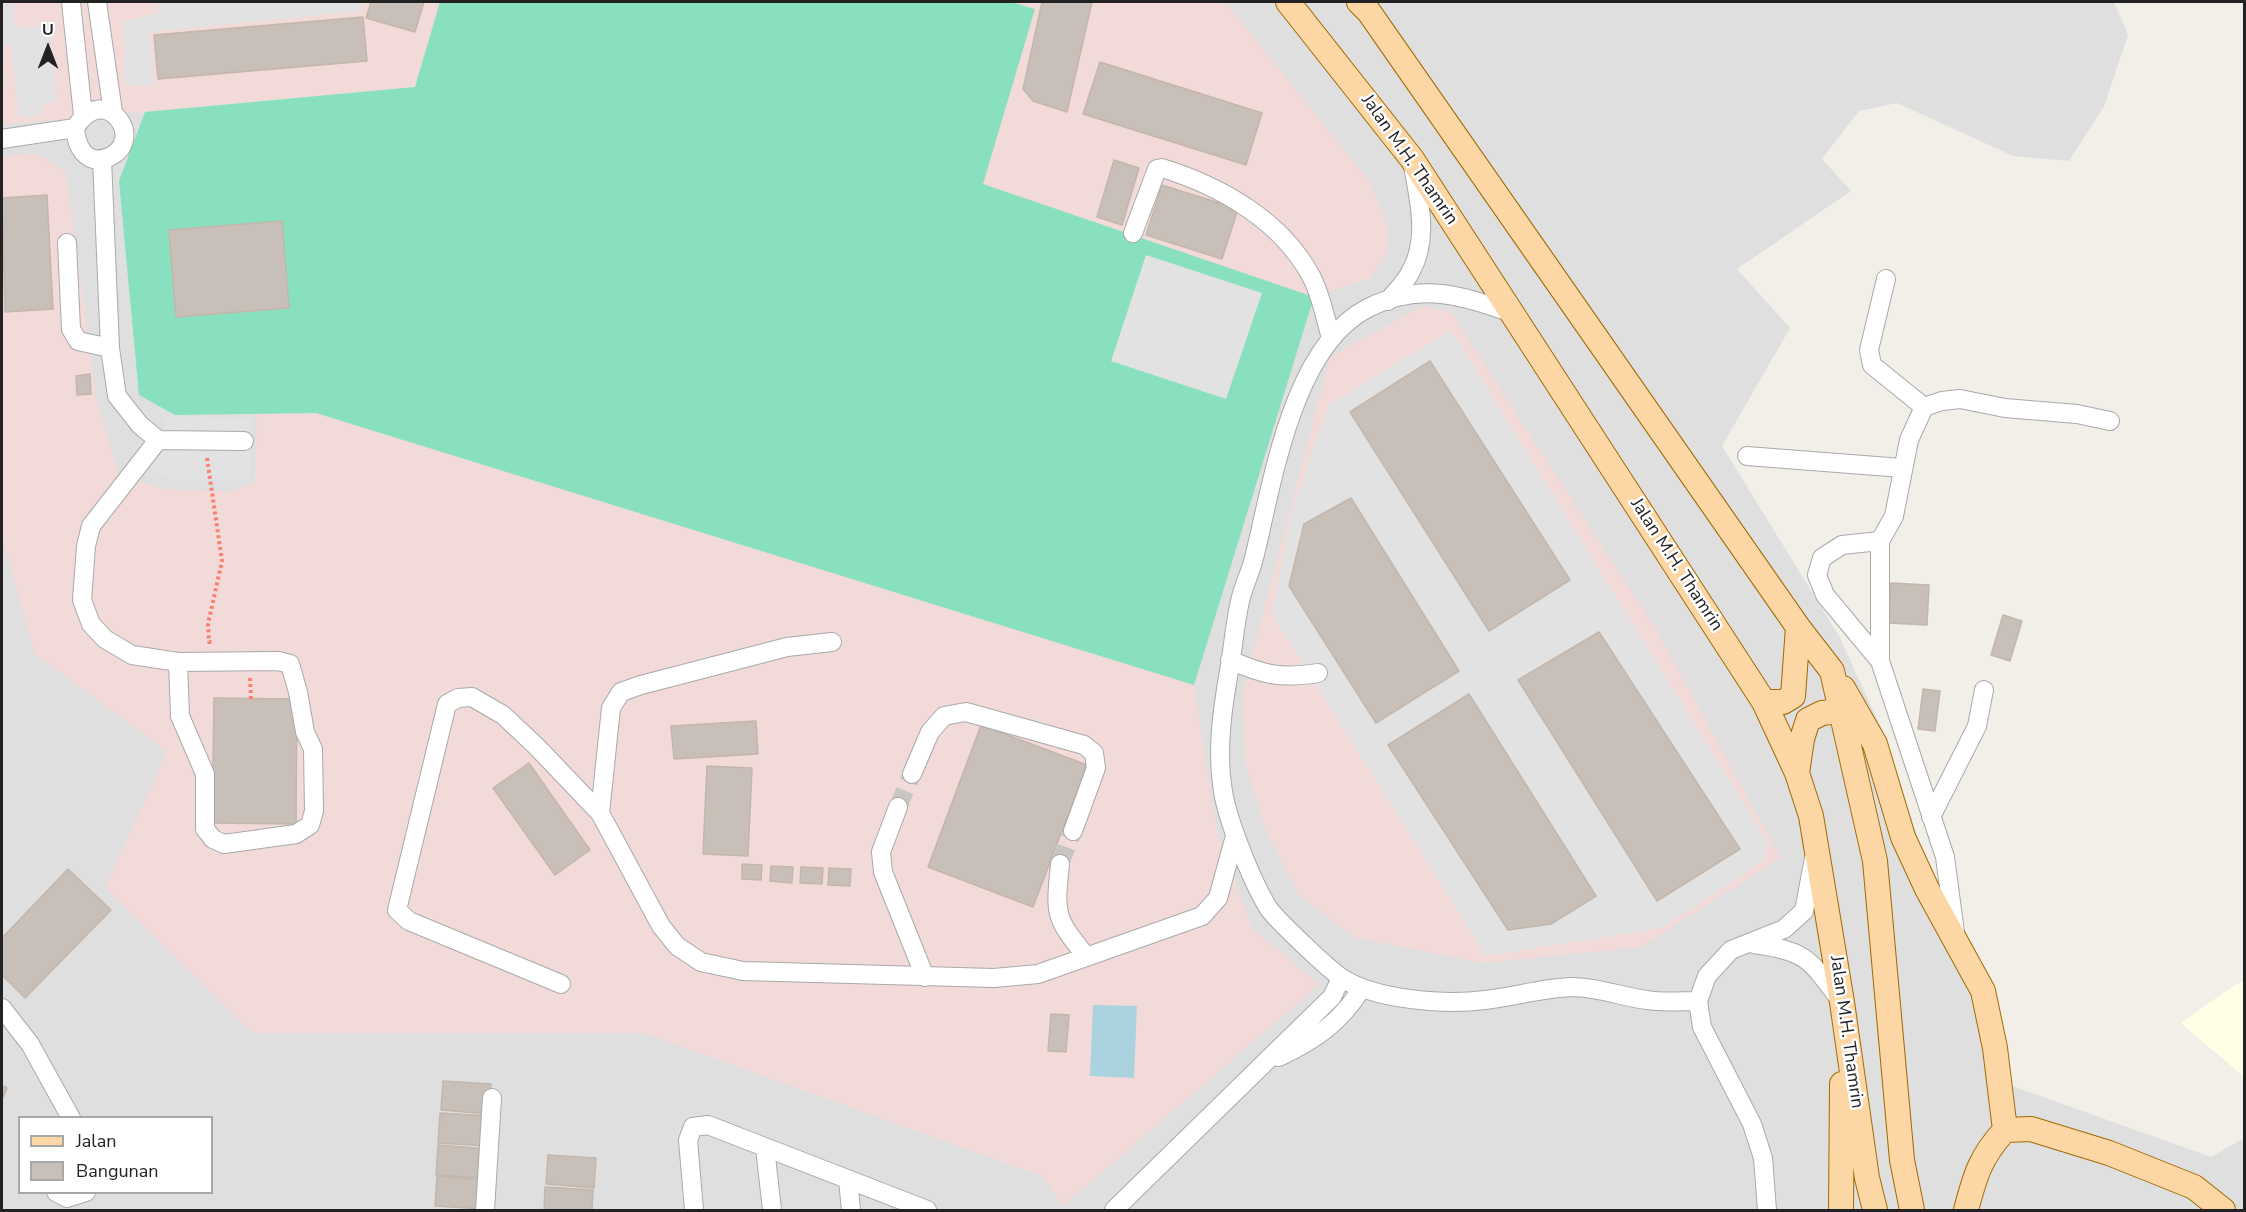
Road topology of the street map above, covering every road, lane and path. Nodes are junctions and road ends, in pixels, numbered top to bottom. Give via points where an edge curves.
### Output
1 (71, 2) edge
2 (97, 2) edge
3 (1288, 2) edge
4 (1359, 2) edge
5 (113, 112) junction
6 (78, 129) junction
7 (2, 139) edge
8 (102, 159) junction
9 (1412, 159) junction
10 (1132, 233) dead end
11 (67, 243) dead end
12 (1886, 279) dead end
13 (1388, 301) junction
14 (1515, 314) junction
15 (1331, 338) junction
16 (110, 348) junction
17 (1924, 407) junction
18 (2110, 421) dead end
19 (158, 440) junction
20 (204, 441) junction
21 (244, 441) dead end
22 (1747, 456) dead end
23 (1902, 468) junction
24 (1880, 541) junction
25 (1798, 627) junction
26 (219, 642) dead end
27 (832, 642) dead end
28 (1230, 660) junction
29 (1880, 661) junction
30 (178, 662) junction
31 (1832, 670) junction
32 (1318, 673) dead end
33 (1984, 690) dead end
34 (1764, 702) junction
35 (1840, 711) junction
36 (1797, 773) junction
37 (912, 774) tunnel mouth
38 (898, 807) tunnel mouth
39 (600, 813) junction
40 (1931, 817) junction
41 (1073, 831) tunnel mouth
42 (1235, 836) junction
43 (1817, 847) junction
44 (1060, 864) tunnel mouth
45 (1956, 943) junction
46 (1752, 944) junction
47 (1086, 956) junction
48 (925, 977) junction
49 (1341, 978) junction
50 (561, 984) dead end
51 (1362, 988) junction
52 (1698, 1001) junction
53 (1842, 1002) junction
54 (2, 1008) edge
55 (1267, 1062) junction
56 (492, 1098) dead end
57 (71, 1116) edge
58 (2005, 1130) junction
59 (765, 1148) junction
60 (848, 1180) junction
61 (60, 1194) edge
62 (80, 1194) edge
63 (485, 1210) edge
64 (694, 1210) edge
65 (772, 1210) edge
66 (851, 1210) edge
67 (927, 1210) edge
68 (1114, 1210) edge
69 (1767, 1210) edge
70 (1841, 1210) edge
71 (1875, 1210) edge
72 (1912, 1210) edge
73 (1966, 1210) edge
74 (2223, 1210) edge

1 - 6 street
2 - 5 street
3 - 9 main road, Jalan M.H. Thamrin
4 - 25 main road
5 - 6 street via 97,109
5 - 8 street via 124,129 124,140 120,149
6 - 7 street
6 - 8 street via 82,153
8 - 16 street
9 - 13 street via 1422,217 1421,241 1412,271
9 - 14 main road, Jalan M.H. Thamrin
10 - 15 street via 1156,170 1162,168 1235,199 1285,240 1312,277
11 - 16 street via 71,329 78,341
12 - 17 street via 1869,350 1872,365
13 - 14 street via 1453,293
13 - 15 street via 1366,309
14 - 34 main road, Jalan M.H. Thamrin
15 - 28 street via 1291,415 1241,598
16 - 19 street via 117,396
17 - 18 street via 1960,399
17 - 23 street
19 - 20 street
19 - 30 street via 91,526 82,600 90,624 105,639 132,655
20 - 21 street
20 - 26 path via 222,561 208,624 209,642
22 - 23 street
23 - 24 street via 1893,516
24 - 29 street
24 - 29 street via 1842,545 1822,558 1817,575 1825,595
25 - 31 main road
25 - 34 main road via 1793,696 1783,702
27 - 39 street via 787,646 621,692 611,708
28 - 32 street via 1264,675 1292,677
28 - 42 street via 1220,729 1224,795
29 - 40 street
30 - 30 street via 290,664 305,732 313,749 314,811 310,825 296,834 224,844 213,839 205,829 205,774 180,716
31 - 35 main road
31 - 45 main road via 1875,744 1903,837
33 - 40 street via 1977,726
34 - 36 main road, Jalan M.H. Thamrin
35 - 36 main road via 1808,720
35 - 72 main road via 1875,861 1902,1160
36 - 43 main road, Jalan M.H. Thamrin
37 - 41 street via 930,732 944,716 966,712 1084,745 1094,753 1096,768
38 - 48 street via 881,852 883,872
39 - 48 street via 661,926 677,946 701,962 743,971
39 - 50 street via 503,715 472,697 447,704 397,910 409,921
40 - 45 street via 1945,857
42 - 47 street via 1218,898 1202,916
42 - 49 street via 1269,909
43 - 46 street via 1804,911 1784,929
43 - 53 main road, Jalan M.H. Thamrin
44 - 47 street via 1056,907 1066,931
45 - 58 main road via 1983,991
46 - 52 street via 1731,950 1707,976
46 - 53 street via 1789,949 1812,963
47 - 48 street via 1038,974
49 - 51 street
49 - 55 street via 1332,997
51 - 52 street via 1436,1001 1484,1000 1574,987 1651,1001
51 - 55 street via 1348,1010 1313,1041
52 - 69 street via 1702,1027 1752,1124 1763,1158
53 - 70 main road
53 - 71 main road, Jalan M.H. Thamrin
54 - 57 street via 30,1044
55 - 68 street
56 - 63 street
58 - 73 main road via 1979,1162
58 - 74 main road via 2031,1130 2109,1153 2194,1187
59 - 60 street
59 - 64 street via 708,1125 693,1127 688,1140
59 - 65 street
60 - 66 street
60 - 67 street
61 - 62 street via 67,1198

